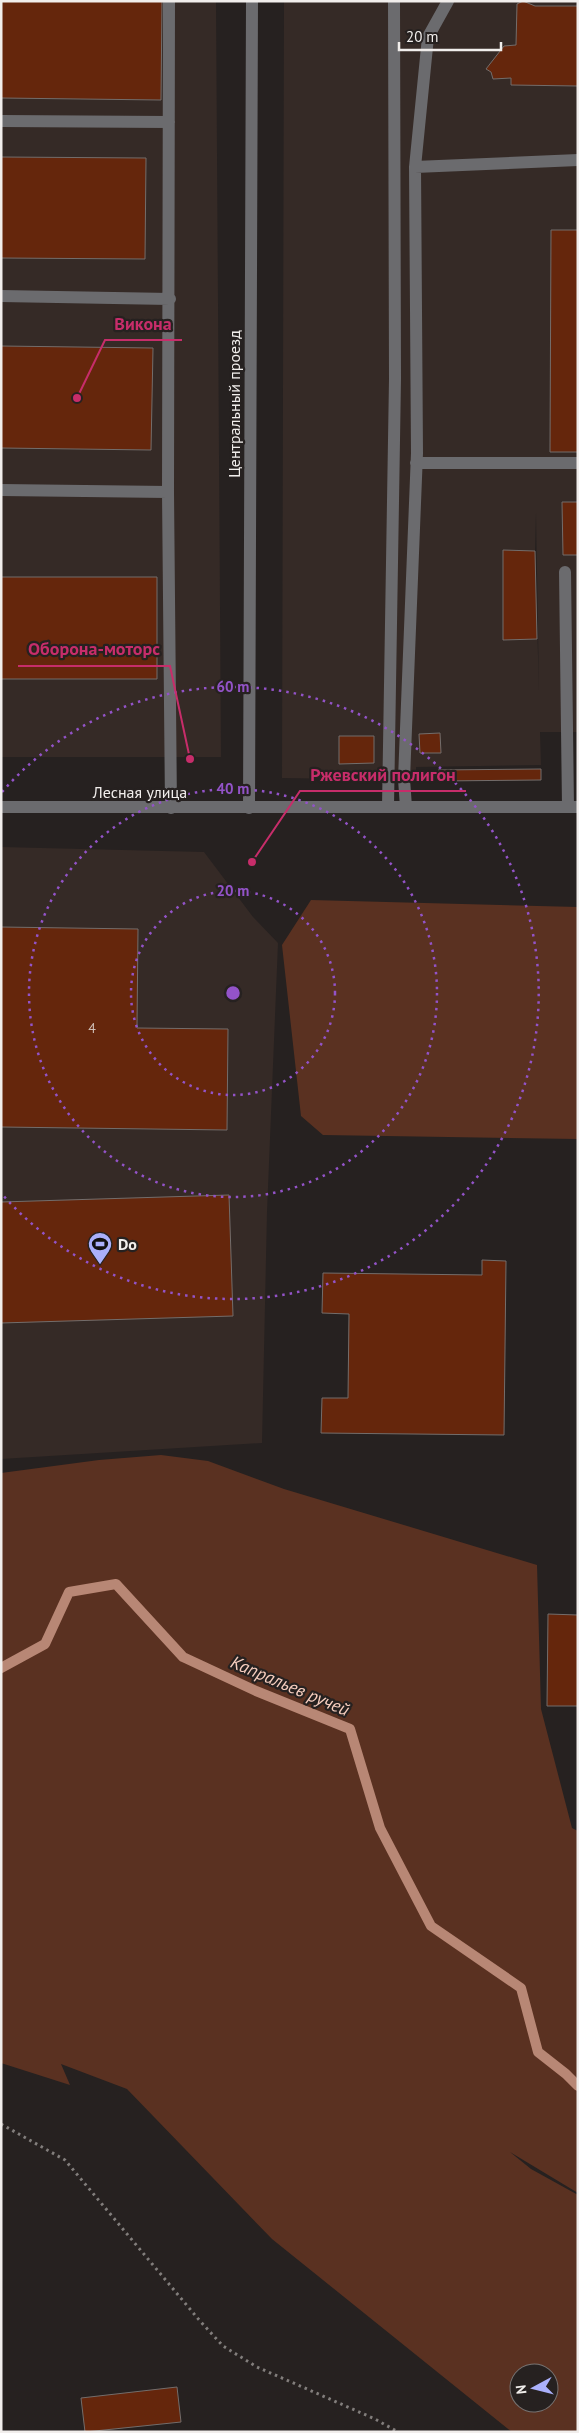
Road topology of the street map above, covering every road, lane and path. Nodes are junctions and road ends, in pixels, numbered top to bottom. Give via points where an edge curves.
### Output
1 (169, 1) edge
2 (252, 1) edge
3 (394, 1) edge
4 (448, 1) edge
5 (1, 121) edge
6 (169, 122) junction
7 (578, 160) edge
8 (415, 167) junction
9 (1, 296) edge
10 (170, 299) junction
11 (416, 463) junction
12 (578, 463) edge
13 (1, 490) edge
14 (168, 492) junction
15 (565, 572) dead end
16 (1, 807) edge
17 (388, 807) junction
18 (406, 807) junction
19 (573, 807) edge
20 (171, 808) junction
21 (248, 808) junction
22 (1, 2124) edge
23 (398, 2432) edge

1 - 6 street
2 - 21 street, Центральный проезд
3 - 17 street via 395,379
4 - 8 street via 428,37
5 - 6 street
6 - 10 street
7 - 8 street
8 - 11 street
9 - 10 street
10 - 14 street
11 - 12 street
11 - 18 street via 404,779
13 - 14 street
14 - 20 street
15 - 19 street
16 - 20 street, Лесная улица
17 - 18 street, Лесная улица
17 - 21 street, Лесная улица
18 - 19 street, Лесная улица
20 - 21 street, Лесная улица
22 - 23 path via 65,2160 223,2346 257,2366

